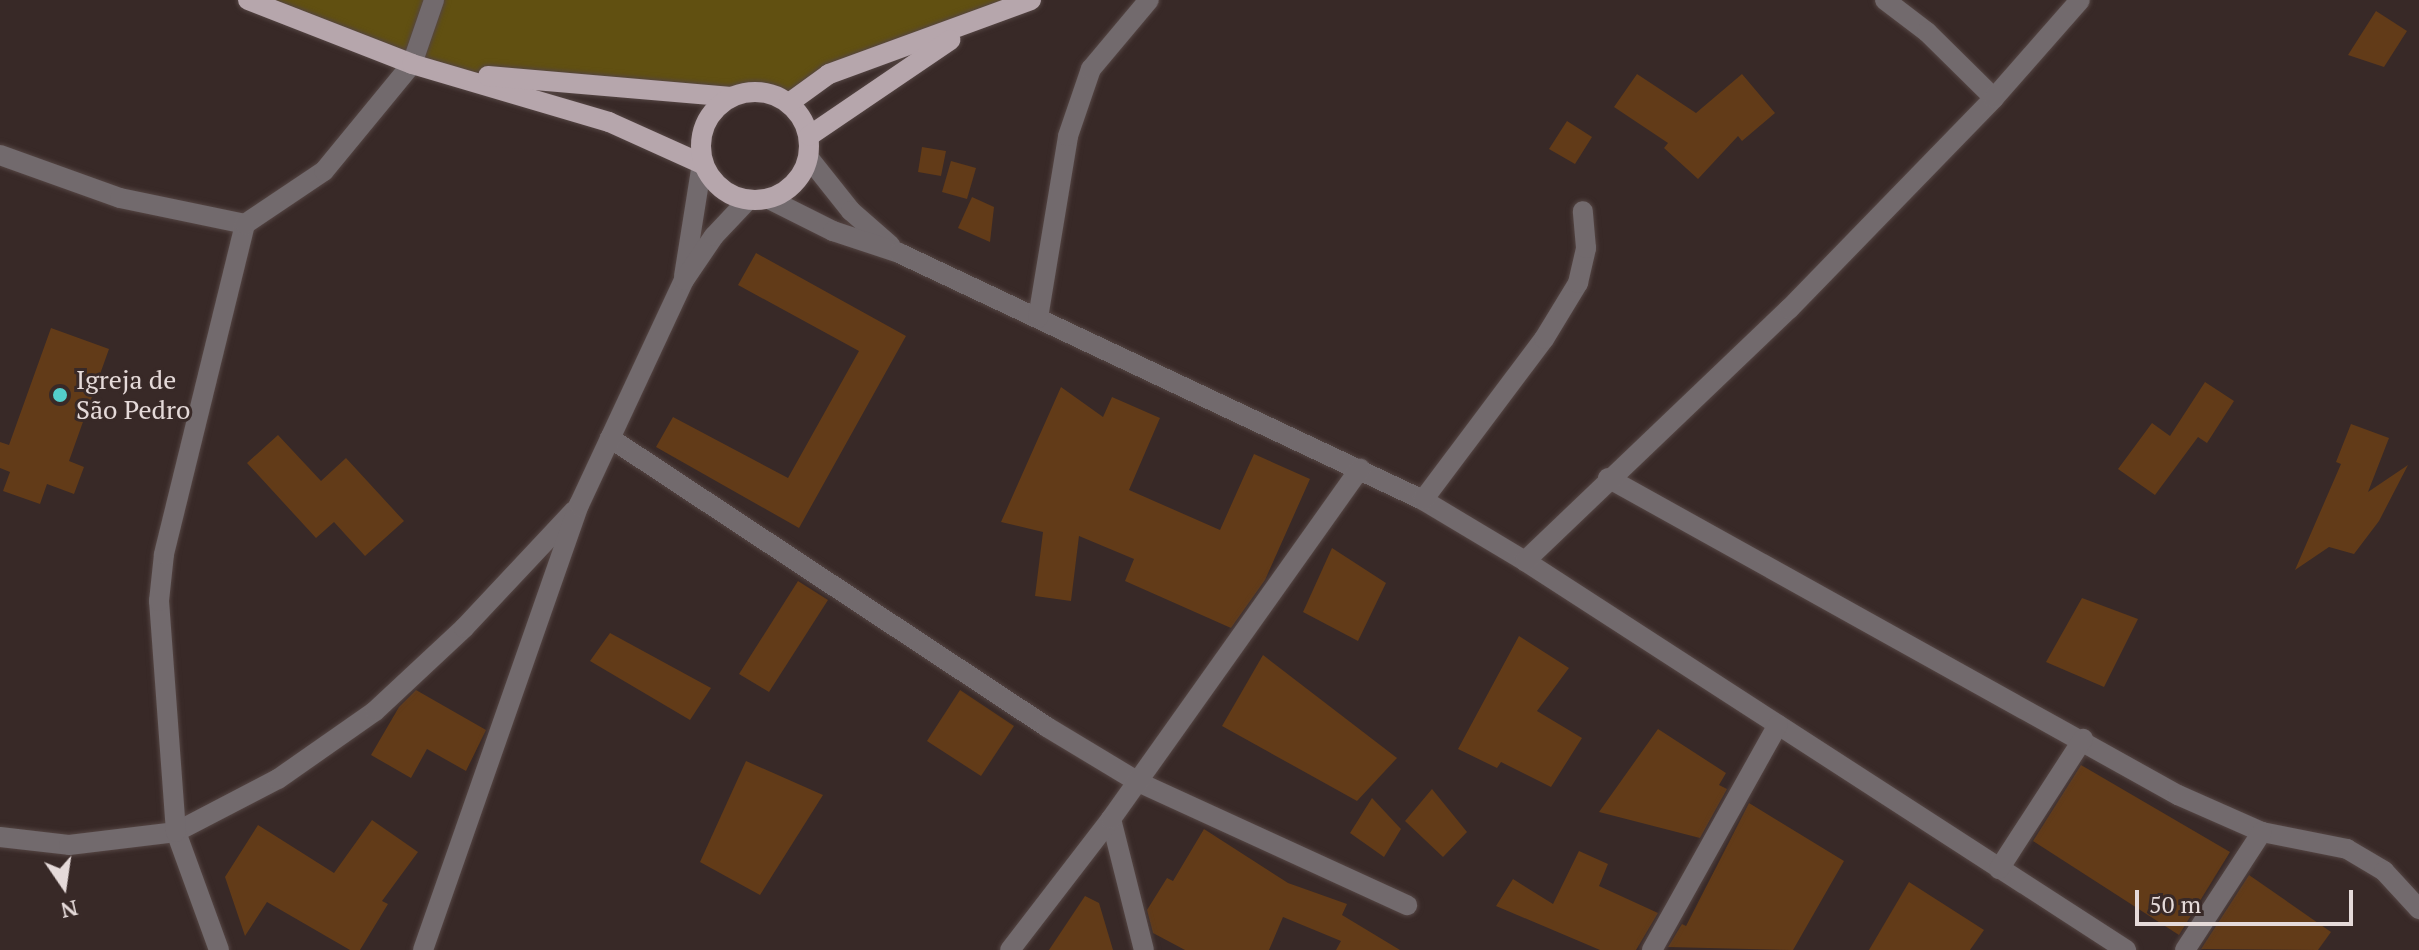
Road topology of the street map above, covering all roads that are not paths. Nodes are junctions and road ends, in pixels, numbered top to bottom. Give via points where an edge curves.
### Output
1 (248, 0) edge
2 (434, 0) edge
3 (1149, 0) edge
4 (1885, 0) edge
5 (2080, 0) edge
6 (1027, 1) edge
7 (973, 24) junction
8 (412, 64) junction
9 (444, 72) junction
10 (731, 97) junction
11 (1994, 98) junction
12 (789, 103) junction
13 (809, 147) junction
14 (0, 155) edge
15 (702, 164) junction
16 (758, 200) junction
17 (1583, 211) dead end
18 (245, 224) junction
19 (899, 253) junction
20 (684, 280) junction
21 (1038, 318) junction
22 (610, 438) junction
23 (1360, 469) junction
24 (1608, 478) junction
25 (1423, 500) junction
26 (579, 505) junction
27 (1525, 561) junction
28 (1778, 725) junction
29 (2083, 739) junction
30 (1138, 782) junction
31 (1111, 819) junction
32 (176, 832) junction
33 (2262, 832) junction
34 (0, 837) edge
35 (1999, 869) junction
36 (1407, 905) dead end
37 (2419, 909) edge
38 (219, 950) edge
39 (423, 950) edge
40 (1010, 950) edge
41 (1144, 950) edge
42 (1652, 950) edge
43 (2126, 950) edge
44 (2185, 950) edge

1 - 8 main road
2 - 8 street
3 - 21 street via 1091,69 1077,109
4 - 11 street via 1927,32
5 - 11 street
6 - 7 main road
7 - 12 main road via 829,74
7 - 13 main road
8 - 9 main road
8 - 18 street via 324,171
9 - 10 main road
9 - 15 main road via 609,122
10 - 12 main road via 760,92
10 - 15 main road via 704,124
11 - 24 street via 1789,309
12 - 13 main road
13 - 16 main road via 795,184
13 - 19 street via 851,211
14 - 18 street via 120,198
15 - 16 main road via 728,194
15 - 20 street
16 - 19 street
16 - 20 street
17 - 25 street via 1586,248 1578,283 1544,339
18 - 32 street via 164,554 159,601
19 - 21 street
20 - 22 street
21 - 23 street
22 - 26 street
22 - 30 street
23 - 25 street
23 - 30 street
24 - 27 street
24 - 29 street
25 - 27 street
26 - 32 street via 464,628 375,711 278,779
26 - 39 street
27 - 28 street
28 - 35 street
28 - 42 street
29 - 33 street via 2178,795
29 - 35 street
30 - 31 street
30 - 36 street
31 - 40 street
31 - 41 street
32 - 34 street via 69,845
32 - 38 street
33 - 37 street via 2347,849 2384,871
33 - 44 street
35 - 43 street

